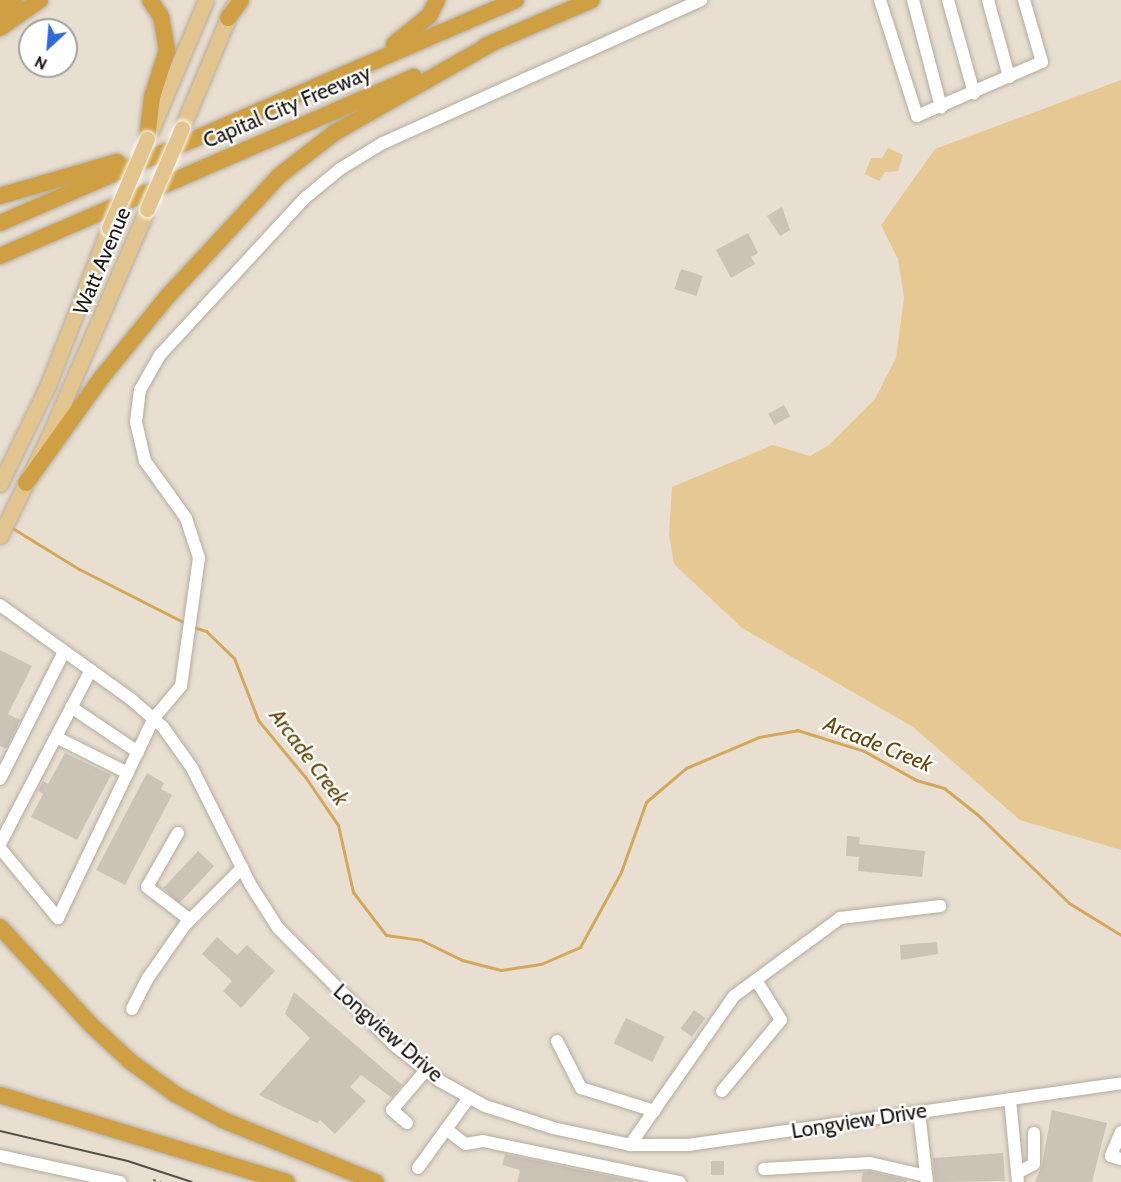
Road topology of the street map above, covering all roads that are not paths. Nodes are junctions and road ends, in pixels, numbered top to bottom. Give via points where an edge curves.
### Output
1 (14, 0) edge
2 (40, 0) edge
3 (150, 0) edge
4 (207, 0) edge
5 (236, 0) edge
6 (241, 0) edge
7 (437, 0) edge
8 (516, 0) edge
9 (592, 0) edge
10 (701, 0) edge
11 (880, 0) edge
12 (913, 0) edge
13 (948, 0) edge
14 (988, 0) edge
15 (1024, 0) edge
16 (0, 10) edge
17 (228, 18) junction
18 (0, 28) edge
19 (494, 42) junction
20 (363, 65) junction
21 (1009, 77) junction
22 (974, 93) junction
23 (941, 106) junction
24 (187, 134) junction
25 (147, 139) junction
26 (0, 196) edge
27 (0, 223) edge
28 (0, 256) edge
29 (2, 481) edge
30 (23, 488) junction
31 (0, 536) edge
32 (2, 611) edge
33 (64, 652) junction
34 (91, 670) junction
35 (71, 707) junction
36 (154, 718) junction
37 (56, 737) junction
38 (138, 752) junction
39 (128, 773) junction
40 (0, 779) edge
41 (178, 833) dead end
42 (0, 846) edge
43 (242, 868) junction
44 (940, 906) dead end
45 (190, 920) junction
46 (0, 927) edge
47 (756, 980) junction
48 (132, 1009) dead end
49 (557, 1041) dead end
50 (426, 1070) junction
51 (1121, 1083) edge
52 (722, 1091) dead end
53 (1, 1095) edge
54 (468, 1099) junction
55 (1010, 1099) junction
56 (655, 1111) junction
57 (919, 1112) junction
58 (407, 1123) dead end
59 (446, 1129) junction
60 (1121, 1132) edge
61 (1034, 1133) dead end
62 (630, 1145) junction
63 (0, 1156) edge
64 (1121, 1158) edge
65 (418, 1168) dead end
66 (764, 1169) dead end
67 (1017, 1177) edge
68 (926, 1179) edge
69 (656, 1180) edge
70 (120, 1182) edge
71 (287, 1182) edge
72 (376, 1182) edge
73 (680, 1182) edge

1 - 16 highway
2 - 18 highway
3 - 25 highway via 161,17 166,51 152,98
4 - 25 main road, Watt Avenue
5 - 17 main road, Watt Avenue
6 - 17 highway
7 - 20 highway via 416,29
8 - 20 highway, Capital City Freeway
9 - 19 highway, Capital City Freeway
10 - 36 street via 383,143 340,169 305,198 160,355 140,390 138,438 150,470 191,527 200,558 181,686
11 - 23 street via 916,116
12 - 23 street
13 - 22 street
14 - 21 street
15 - 21 street via 1042,62
17 - 24 main road, Watt Avenue
19 - 28 highway, Capital City Freeway
19 - 30 highway via 334,133 279,176 138,332
20 - 24 highway, Capital City Freeway
21 - 22 street
22 - 23 street
24 - 26 highway
24 - 27 highway, Capital City Freeway
24 - 30 main road, Watt Avenue, bridge via 147,209
25 - 29 main road, Watt Avenue, bridge via 48,385
30 - 31 main road, Watt Avenue
32 - 33 street, Longview Drive
33 - 34 street, Longview Drive
33 - 40 street
34 - 35 street
34 - 36 street, Longview Drive
35 - 37 street
35 - 38 street
36 - 38 street
36 - 43 street, Longview Drive via 192,768
37 - 39 street
37 - 42 street
38 - 39 street
39 - 42 street via 58,918
41 - 45 street via 147,887
43 - 45 street
43 - 50 street, Longview Drive via 264,909 294,946
44 - 47 street via 840,918
45 - 48 street via 148,978
46 - 72 highway via 91,1025 131,1062 175,1094 223,1120
47 - 52 street via 781,1020
47 - 56 street via 734,996
49 - 56 street via 581,1088
50 - 54 street, Longview Drive
50 - 58 street via 392,1110
51 - 55 street, Longview Drive
53 - 71 highway
54 - 59 street
54 - 62 street, Longview Drive via 511,1116
55 - 57 street, Longview Drive
55 - 67 street
56 - 62 street
57 - 62 street, Longview Drive via 713,1143
57 - 68 street
59 - 65 street
59 - 69 street via 465,1144 483,1141
60 - 64 street via 1110,1156
61 - 67 street via 1034,1164
63 - 70 street
66 - 68 street via 870,1163
69 - 73 street

